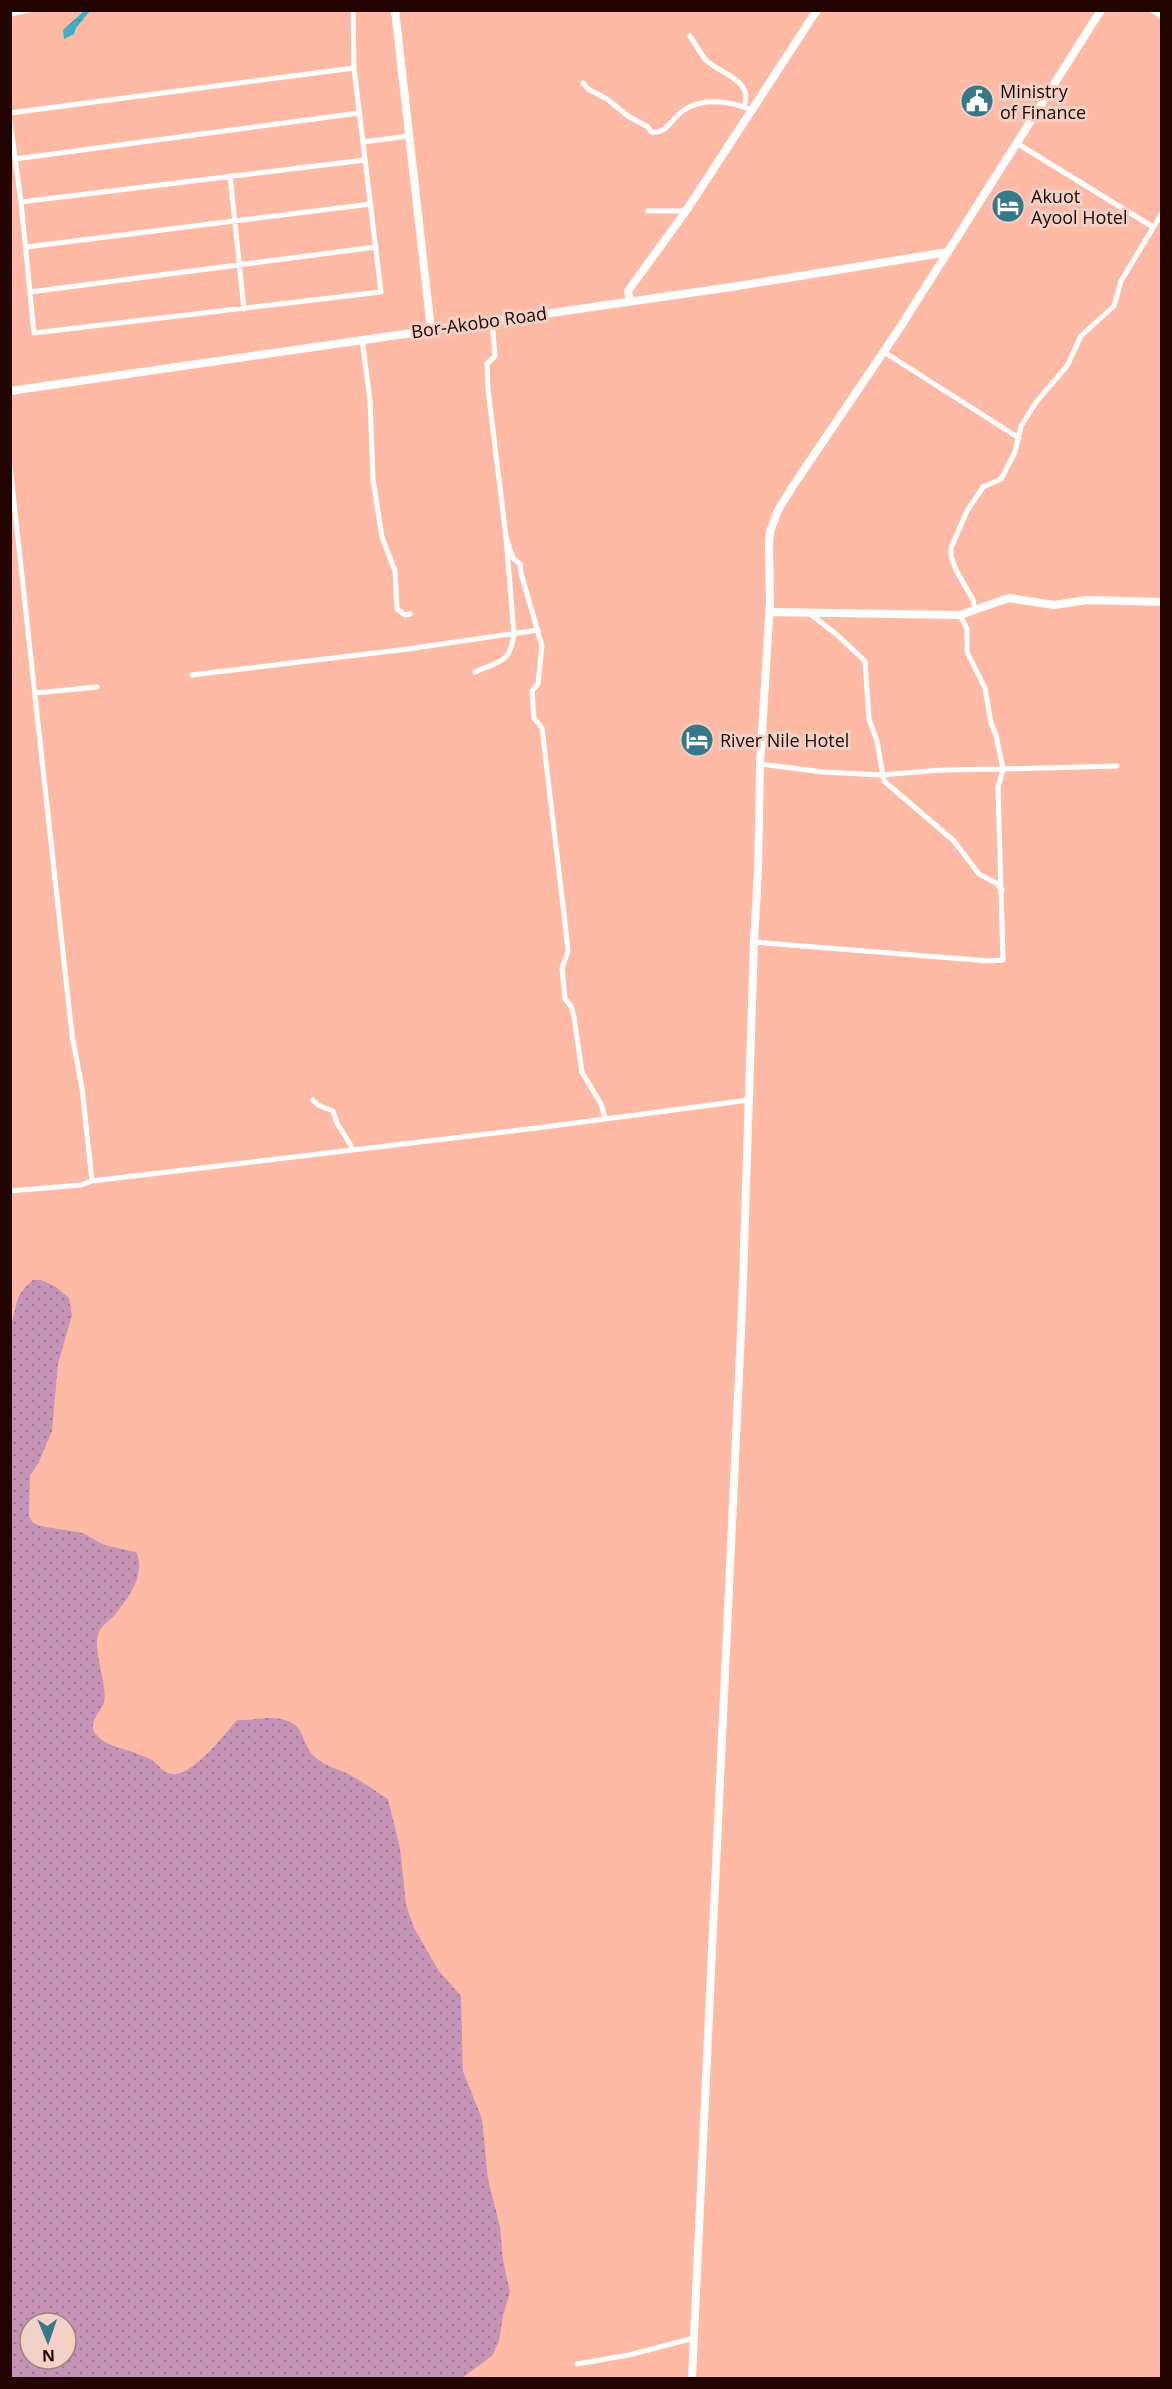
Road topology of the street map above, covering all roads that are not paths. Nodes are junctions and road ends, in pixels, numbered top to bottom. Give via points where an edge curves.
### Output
1 (29, 10) edge
2 (353, 10) edge
3 (395, 10) edge
4 (817, 10) edge
5 (1101, 10) edge
6 (1152, 10) edge
7 (10, 14) edge
8 (1161, 16) edge
9 (690, 36) dead end
10 (354, 68) junction
11 (583, 82) dead end
12 (748, 108) junction
13 (10, 113) edge
14 (359, 113) junction
15 (10, 120) edge
16 (409, 136) junction
17 (363, 142) junction
18 (1018, 144) junction
19 (15, 159) junction
20 (365, 160) junction
21 (230, 176) junction
22 (18, 180) junction
23 (10, 181) edge
24 (21, 202) junction
25 (371, 204) junction
26 (648, 211) dead end
27 (686, 211) junction
28 (1161, 213) edge
29 (235, 222) junction
30 (1153, 227) junction
31 (376, 247) junction
32 (26, 248) junction
33 (948, 252) junction
34 (239, 266) junction
35 (30, 292) junction
36 (630, 301) junction
37 (244, 309) junction
38 (492, 321) junction
39 (431, 329) junction
40 (362, 339) junction
41 (884, 352) junction
42 (10, 391) edge
43 (1019, 438) junction
44 (10, 466) edge
45 (13, 513) edge
46 (506, 537) junction
47 (1161, 602) edge
48 (975, 610) junction
49 (769, 612) junction
50 (808, 613) junction
51 (410, 614) dead end
52 (960, 615) junction
53 (538, 630) junction
54 (514, 634) junction
55 (475, 672) dead end
56 (192, 675) dead end
57 (97, 687) dead end
58 (36, 693) junction
59 (760, 764) junction
60 (1117, 766) dead end
61 (1003, 769) junction
62 (882, 775) junction
63 (1002, 890) junction
64 (754, 942) junction
65 (313, 1100) dead end
66 (749, 1100) junction
67 (605, 1118) junction
68 (353, 1149) junction
69 (92, 1180) junction
70 (10, 1191) edge
71 (694, 2338) junction
72 (577, 2364) dead end
73 (692, 2379) edge

1 - 7 street
2 - 10 street
3 - 16 street
4 - 12 street via 787,59
5 - 18 street
6 - 8 street
9 - 12 street via 708,63 734,76 745,90
10 - 13 street
10 - 14 street
11 - 12 street via 654,133 660,133 695,104 730,102
12 - 27 street
14 - 17 street
14 - 19 street
15 - 19 street
16 - 17 street
16 - 39 street
17 - 20 street
18 - 30 street
18 - 33 street
19 - 22 street
20 - 21 street
20 - 25 street
21 - 24 street
21 - 29 street
22 - 23 street
22 - 24 street
24 - 32 street
25 - 29 street
25 - 31 street
26 - 27 street
27 - 36 street via 628,291
28 - 30 street
29 - 32 street
29 - 34 street
30 - 43 street via 1121,281 1114,306 1082,336 1067,366 1021,426
31 - 34 street
31 - 37 street via 381,292
32 - 35 street
33 - 36 street, Bor-Akobo Road
33 - 41 street
34 - 35 street
34 - 37 street
35 - 37 street via 34,333
36 - 38 street, Bor-Akobo Road
38 - 39 street, Bor-Akobo Road
38 - 46 street via 495,356 487,364 488,389
39 - 40 street, Bor-Akobo Road
40 - 42 street, Bor-Akobo Road
40 - 51 street via 370,400 373,480 382,537 395,570 397,609
41 - 43 street
41 - 49 street via 778,510 769,543
43 - 48 street via 1001,479 983,487 951,549 956,570
44 - 45 street
45 - 58 street
46 - 53 street via 513,558 520,564
46 - 54 street
47 - 48 street via 1087,600 1054,605 1009,598
48 - 52 street
49 - 50 street
49 - 59 street
50 - 52 street
50 - 62 street via 865,661 869,719
52 - 61 street via 967,629 967,652 986,688
53 - 54 street
53 - 67 street via 542,646 538,684 531,691 534,718 542,728 566,931 568,951 562,968 565,999 574,1017 582,1072
54 - 55 street via 505,659
54 - 56 street
57 - 58 street
58 - 69 street via 72,1035
59 - 62 street
59 - 64 street
60 - 61 street
61 - 62 street
61 - 63 street via 998,788
62 - 63 street via 884,781 954,841 980,874
63 - 64 street via 1003,960 989,962
64 - 66 street
65 - 68 street via 333,1111
66 - 67 street
66 - 71 street
67 - 68 street
68 - 69 street
69 - 70 street via 81,1185
71 - 72 street
71 - 73 street

